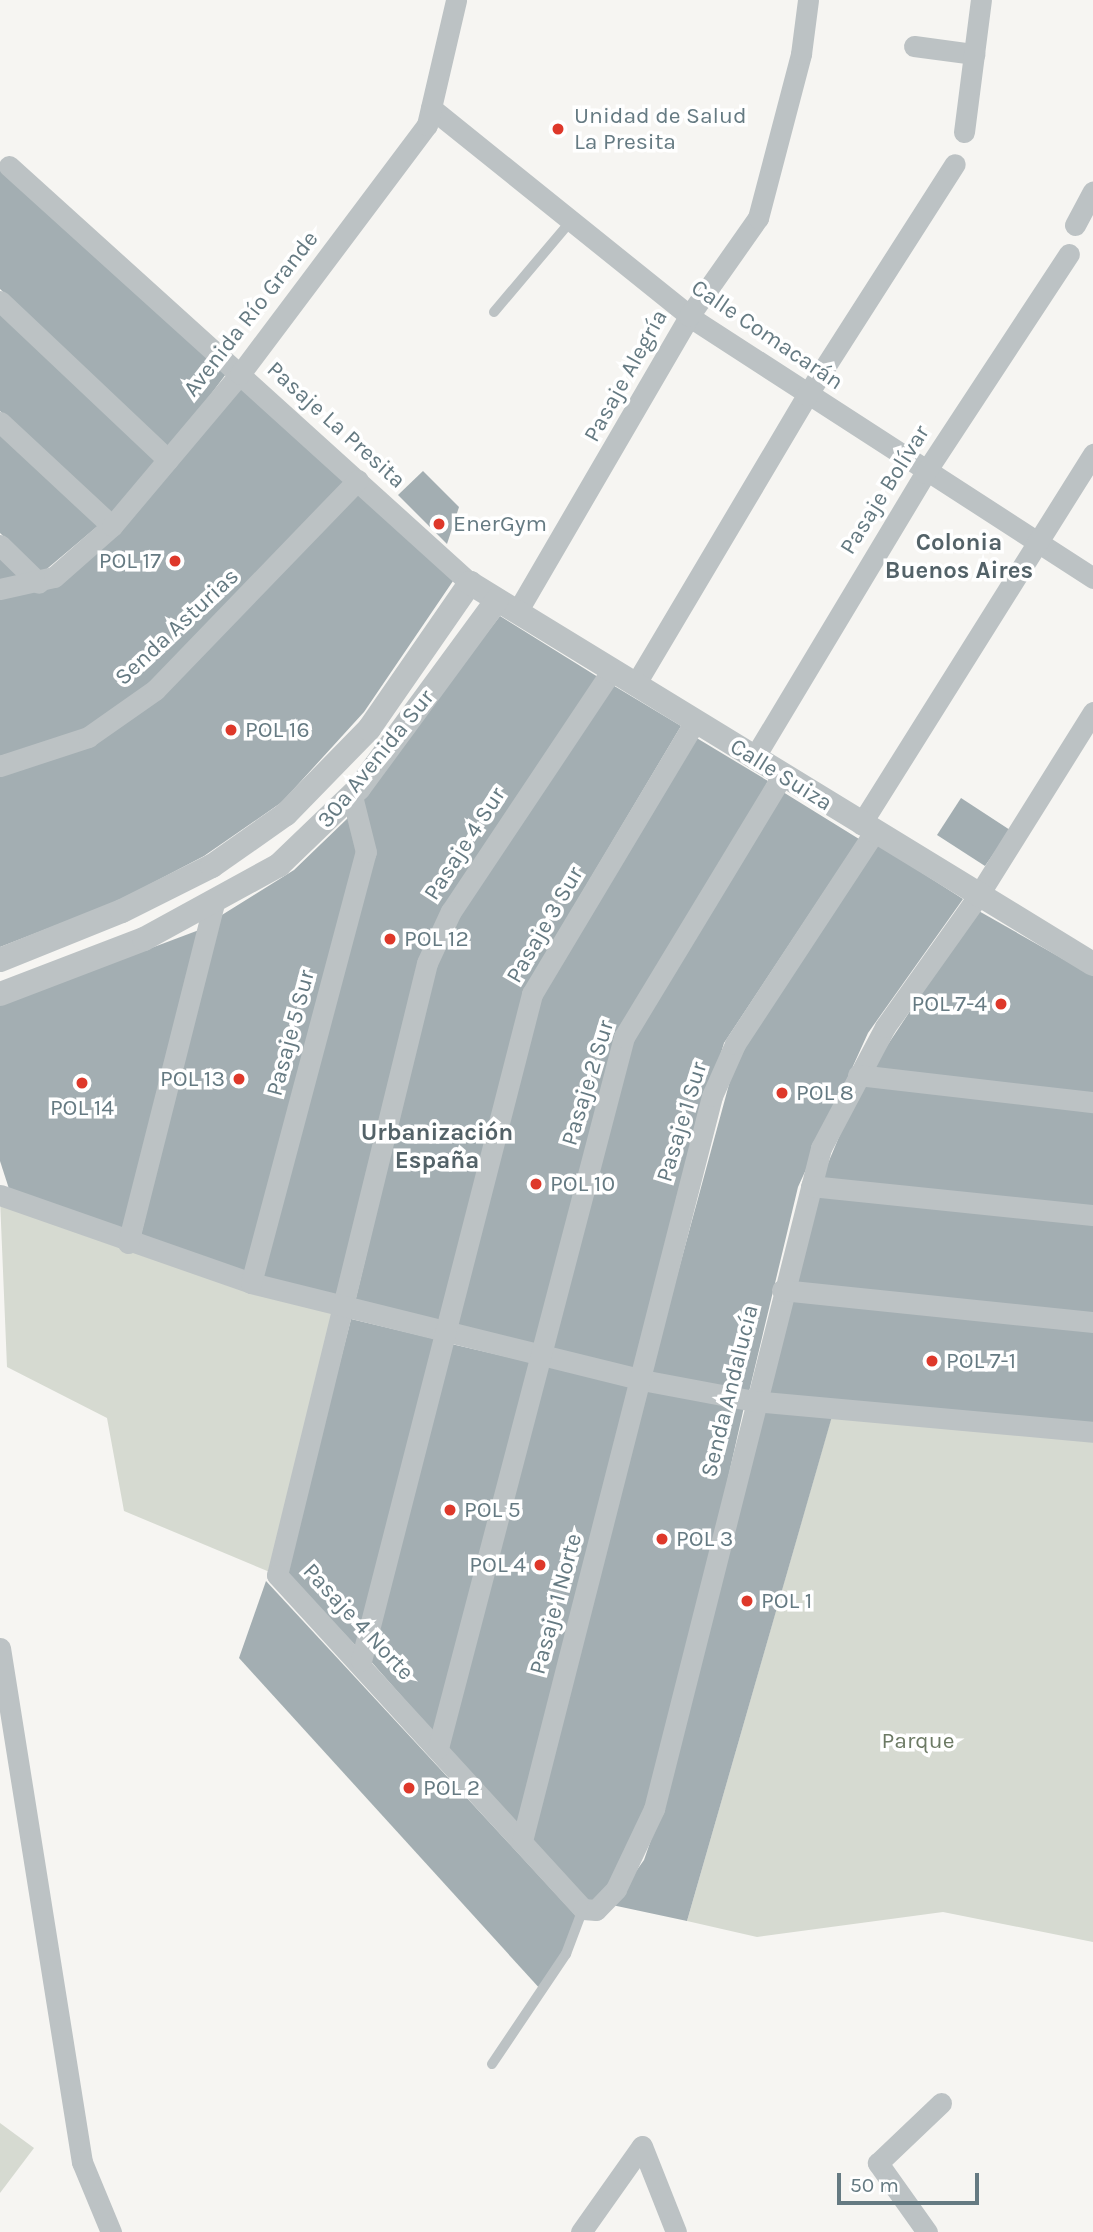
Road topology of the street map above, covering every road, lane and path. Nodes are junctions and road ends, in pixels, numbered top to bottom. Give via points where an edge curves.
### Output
1 (456, 0) edge
2 (808, 0) edge
3 (981, 0) edge
4 (914, 48) dead end
5 (974, 54) junction
6 (431, 108) junction
7 (964, 132) dead end
8 (956, 164) dead end
9 (9, 166) dead end
10 (1093, 191) edge
11 (571, 221) junction
12 (1074, 225) dead end
13 (1069, 254) dead end
14 (0, 301) edge
15 (494, 312) dead end
16 (689, 316) junction
17 (240, 374) junction
18 (807, 395) junction
19 (0, 422) edge
20 (1093, 454) edge
21 (168, 460) junction
22 (925, 473) junction
23 (358, 480) junction
24 (112, 526) junction
25 (1036, 542) junction
26 (0, 545) edge
27 (1093, 578) edge
28 (39, 583) junction
29 (470, 583) junction
30 (0, 589) edge
31 (507, 606) junction
32 (612, 670) junction
33 (635, 685) junction
34 (1093, 712) edge
35 (695, 722) junction
36 (754, 758) junction
37 (0, 766) edge
38 (782, 776) junction
39 (352, 796) junction
40 (867, 828) junction
41 (244, 844) junction
42 (261, 876) junction
43 (978, 896) junction
44 (213, 906) junction
45 (0, 960) edge
46 (1093, 964) edge
47 (0, 994) edge
48 (858, 1075) junction
49 (1093, 1102) edge
50 (811, 1186) junction
51 (0, 1195) edge
52 (1093, 1214) edge
53 (128, 1243) junction
54 (251, 1283) junction
55 (782, 1290) junction
56 (346, 1310) junction
57 (1093, 1322) edge
58 (443, 1335) junction
59 (542, 1357) junction
60 (642, 1380) junction
61 (754, 1401) junction
62 (1093, 1432) edge
63 (0, 1648) edge
64 (361, 1661) junction
65 (438, 1748) junction
66 (522, 1841) junction
67 (583, 1909) junction
68 (492, 2064) dead end
69 (941, 2103) dead end
70 (111, 2232) edge
71 (581, 2232) edge
72 (676, 2232) edge
73 (927, 2232) edge

1 - 6 street, Avenida Río Grande
2 - 16 street, Pasaje Alegría via 801,54 758,218
3 - 5 street
4 - 5 street
5 - 7 street
6 - 11 street, Calle Comacarán
6 - 17 street, Avenida Río Grande via 427,125
8 - 18 street
9 - 17 street, Pasaje La Presita
10 - 12 street
11 - 15 lane
11 - 16 street, Calle Comacarán
13 - 22 street, Pasaje Bolívar
14 - 21 street
16 - 18 street, Calle Comacarán
16 - 31 street, Pasaje Alegría
17 - 21 street, Avenida Río Grande
17 - 23 street, Pasaje La Presita
18 - 22 street, Calle Comacarán
18 - 33 street
19 - 24 street
20 - 25 street, Pasaje 1 Sur
21 - 24 street, Avenida Río Grande
22 - 25 street, Calle Comacarán
22 - 36 street, Pasaje Bolívar
23 - 29 street, Pasaje La Presita
23 - 37 street, Senda Asturias via 155,690 88,737
24 - 28 street, Avenida Río Grande
25 - 27 street, Calle Comacarán
25 - 40 street, Pasaje 1 Sur
26 - 28 street
28 - 30 street, Avenida Río Grande
29 - 31 street, Calle Suiza
29 - 41 street, 30a Avenida Sur via 369,729 286,814
31 - 32 street, Calle Suiza
31 - 39 street, 30a Avenida Sur
32 - 33 street, Calle Suiza
32 - 56 street, Pasaje 4 Sur via 451,911 427,963
33 - 35 street, Calle Suiza
34 - 43 street, Senda Andalucía
35 - 36 street, Calle Suiza
35 - 58 street, Pasaje 3 Sur via 531,994
36 - 38 street, Calle Suiza
38 - 40 street, Calle Suiza
38 - 59 street, Pasaje 2 Sur via 624,1037
39 - 42 street, 30a Avenida Sur
39 - 54 street, Pasaje 5 Sur via 366,852
40 - 43 street, Calle Suiza
40 - 60 street, Pasaje 1 Sur via 735,1044 712,1096
41 - 42 street
41 - 45 street, 30a Avenida Sur via 122,911
42 - 44 street, 30a Avenida Sur
43 - 46 street, Calle Suiza
43 - 48 street, Senda Andalucía
44 - 47 street, 30a Avenida Sur
44 - 53 street
48 - 49 street
48 - 50 street, Senda Andalucía via 821,1148
50 - 52 street
50 - 55 street, Senda Andalucía
51 - 53 street
53 - 54 street
54 - 56 street
55 - 57 street
55 - 61 street, Senda Andalucía
56 - 58 street
56 - 64 street, Pasaje 4 Norte via 277,1575
58 - 59 street
58 - 64 street, Pasaje 3 Sur
59 - 60 street
59 - 65 street, Pasaje 2 Sur
60 - 61 street
60 - 66 street, Pasaje 1 Norte
61 - 62 street
61 - 67 street, Senda Andalucía via 654,1809 616,1889 596,1910
63 - 70 street via 82,2162
64 - 65 street, Pasaje 4 Norte
65 - 66 street, Pasaje 4 Norte
66 - 67 street, Pasaje 4 Norte
67 - 68 lane via 566,1954
69 - 73 street via 878,2162
71 - 72 street via 642,2146

